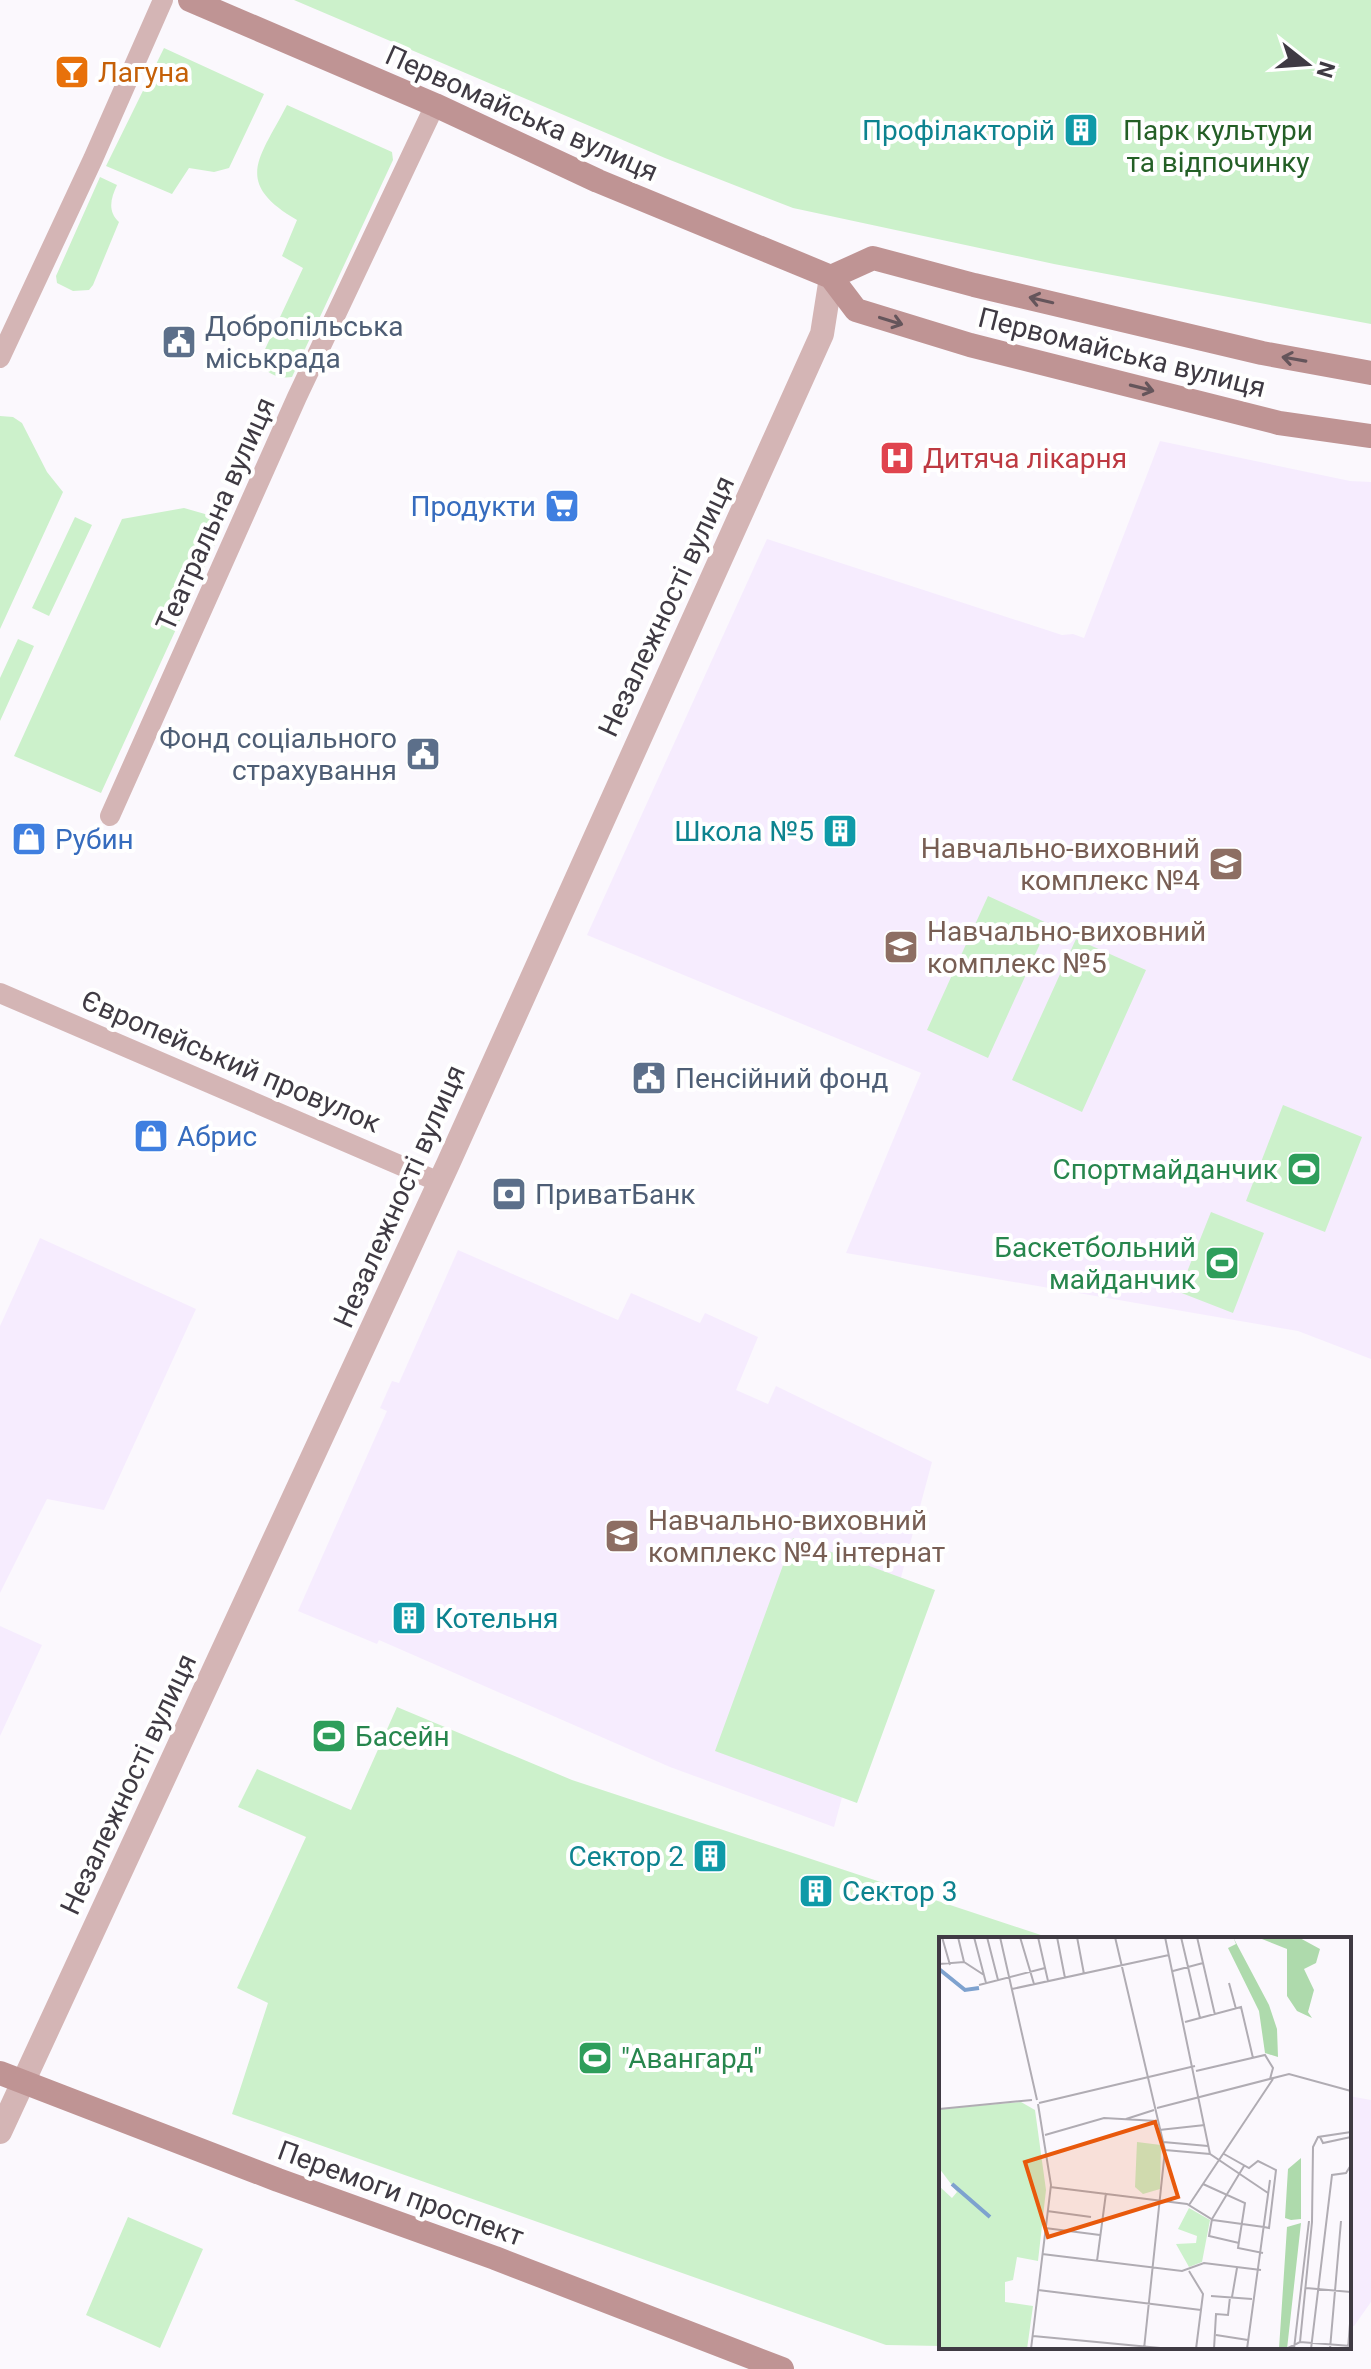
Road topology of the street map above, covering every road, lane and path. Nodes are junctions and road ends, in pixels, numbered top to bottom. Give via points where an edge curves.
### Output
1 (163, 0) edge
2 (190, 0) edge
3 (435, 105) junction
4 (831, 277) junction
5 (0, 358) edge
6 (1371, 373) edge
7 (1371, 436) edge
8 (110, 816) dead end
9 (0, 993) edge
10 (439, 1182) junction
11 (11, 2078) edge
12 (0, 2132) edge
13 (782, 2369) edge

1 - 5 street
2 - 3 main road, Первомайська вулиця
3 - 4 main road, Первомайська вулиця via 598,181
3 - 8 street, Театральна вулиця via 297,397
6 -> 4 main road, Первомайська вулиця via 1262,353 873,258
4 -> 7 main road, Первомайська вулиця via 856,310 970,345 1279,423
4 - 10 street, Незалежності вулиця via 822,334
9 - 10 street, Європейський провулок
10 - 11 street, Незалежності вулиця
11 - 12 street, Незалежності вулиця
11 - 13 main road, Перемоги проспект

